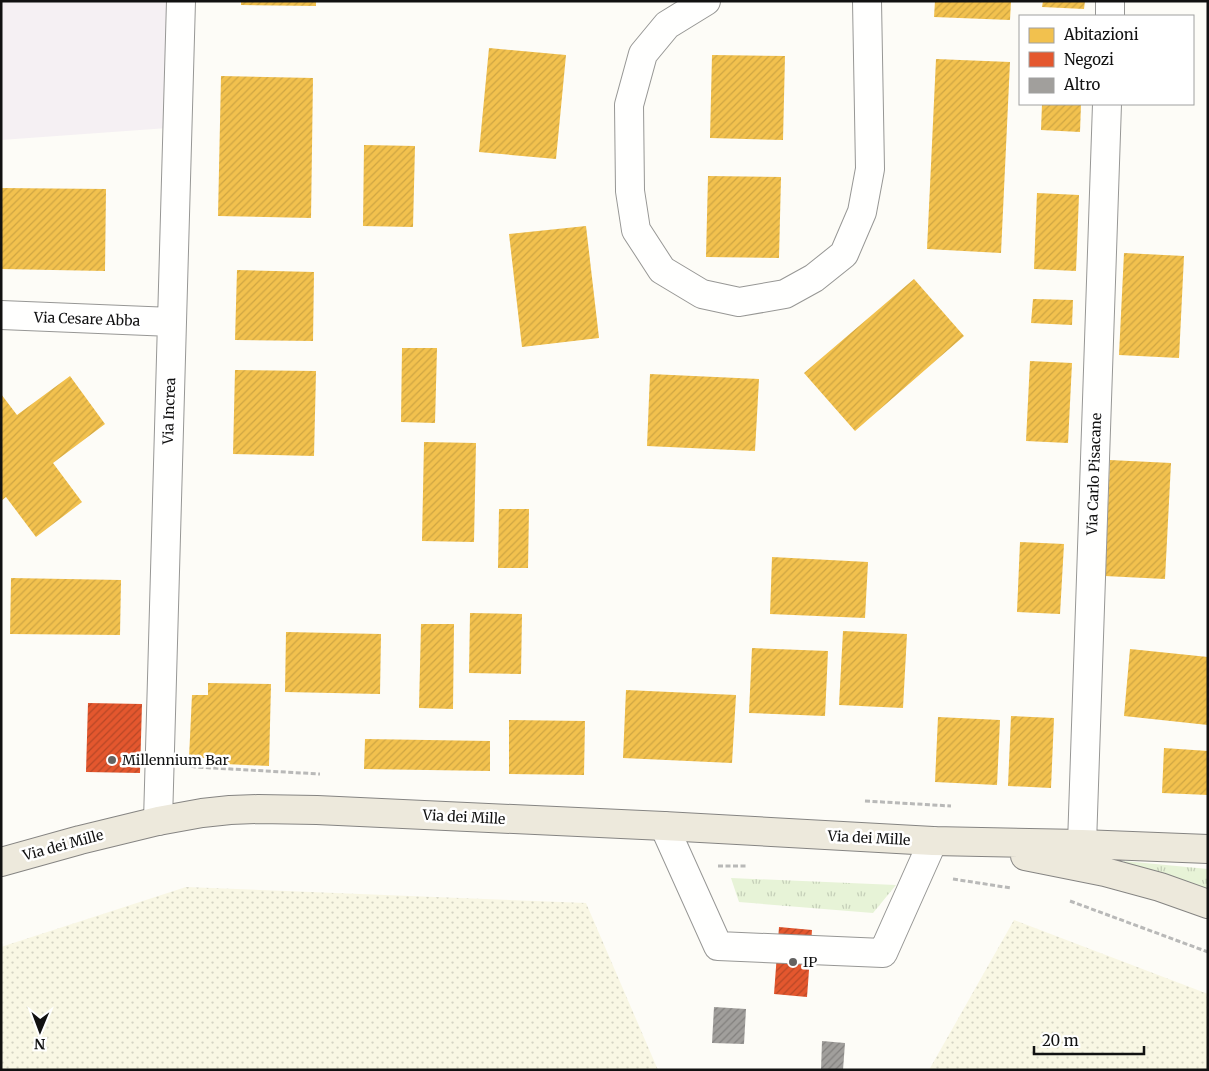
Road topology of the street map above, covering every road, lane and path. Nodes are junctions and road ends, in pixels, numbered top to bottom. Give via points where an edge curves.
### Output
1 (181, 1) edge
2 (706, 1) edge
3 (867, 1) edge
4 (1110, 1) edge
5 (1110, 15) edge
6 (1107, 105) edge
7 (1, 315) edge
8 (172, 322) junction
9 (189, 761) dead end
10 (327, 775) dead end
11 (864, 801) dead end
12 (954, 806) dead end
13 (158, 821) junction
14 (664, 826) junction
15 (933, 841) junction
16 (1082, 844) junction
17 (1208, 849) edge
18 (1, 862) edge
19 (1208, 904) edge

1 - 8 street, Via Increa
2 - 3 street via 667,24 643,54 629,105 630,191 636,230 662,270 702,294 739,302 785,294 814,278 844,254 862,212 870,169
4 - 5 street
6 - 16 street, Via Carlo Pisacane
7 - 8 street, Via Cesare Abba
8 - 13 street, Via Increa
9 - 10 path via 195,767
11 - 12 path
13 - 14 main road, Via dei Mille via 202,813 258,809
13 - 18 main road, Via dei Mille
14 - 15 main road, Via dei Mille
14 - 15 street via 718,946 883,954
15 - 16 main road, Via dei Mille
15 - 19 main road, Via dei Mille via 1088,868
16 - 17 main road, Via dei Mille

